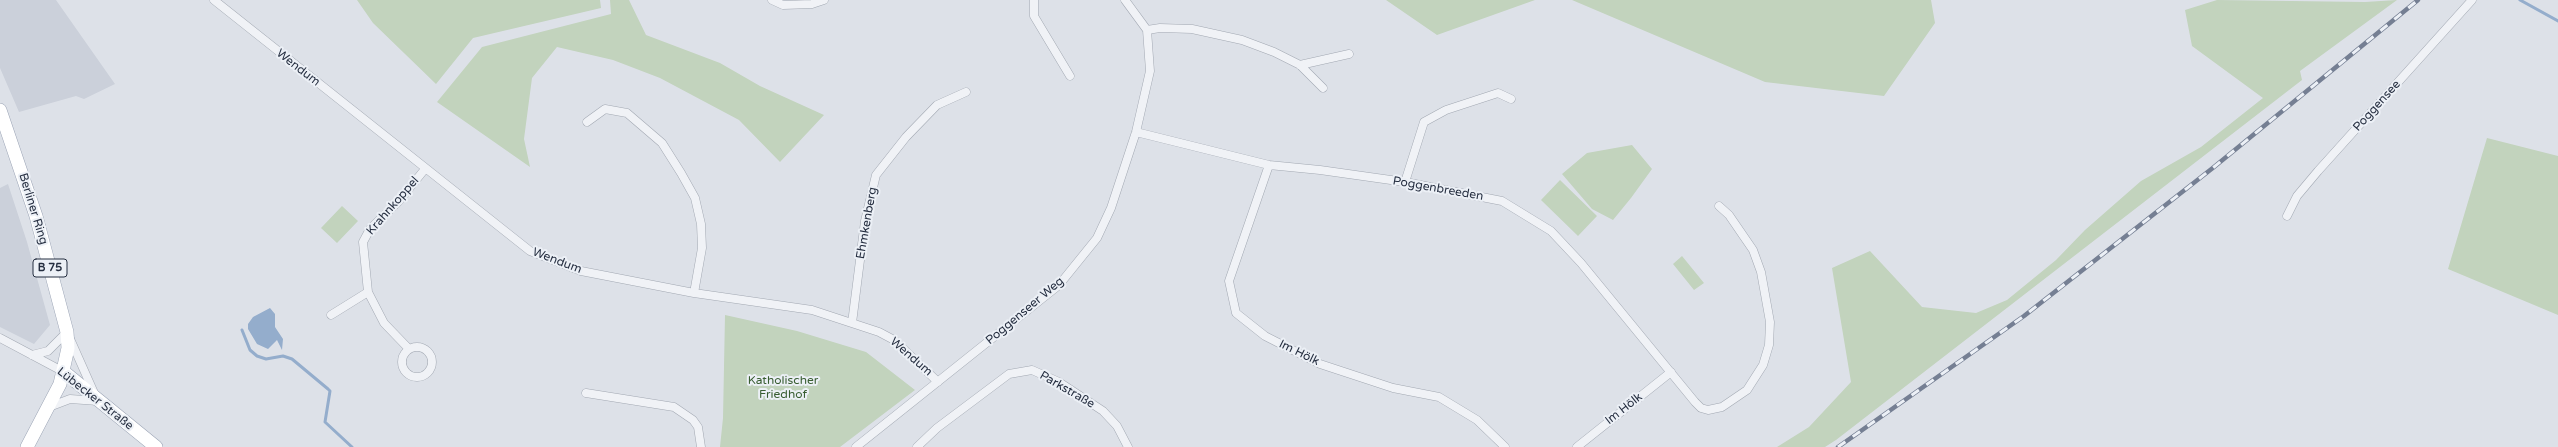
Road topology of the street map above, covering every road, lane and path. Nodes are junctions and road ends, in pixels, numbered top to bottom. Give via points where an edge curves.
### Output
1 (214, 0) edge
2 (772, 0) edge
3 (824, 0) edge
4 (1034, 0) edge
5 (1125, 0) edge
6 (2472, 0) edge
7 (1147, 30) junction
8 (1349, 54) dead end
9 (1300, 65) junction
10 (1070, 76) dead end
11 (1323, 88) dead end
12 (966, 92) dead end
13 (1510, 100) dead end
14 (0, 110) edge
15 (587, 122) dead end
16 (1136, 132) junction
17 (1269, 165) junction
18 (425, 170) junction
19 (1405, 182) junction
20 (1719, 206) dead end
21 (2287, 216) dead end
22 (368, 292) junction
23 (694, 293) junction
24 (331, 316) dead end
25 (852, 323) junction
26 (67, 332) junction
27 (0, 338) edge
28 (408, 349) dead end
29 (32, 355) junction
30 (64, 372) junction
31 (1671, 372) junction
32 (938, 382) junction
33 (586, 393) dead end
34 (98, 401) junction
35 (49, 407) junction
36 (27, 447) edge
37 (156, 447) edge
38 (700, 447) edge
39 (856, 447) edge
40 (917, 447) edge
41 (1128, 447) edge
42 (1505, 447) edge
43 (1577, 447) edge

1 - 18 street, Wendum
2 - 3 street via 783,5 812,4
4 - 10 street via 1034,16
5 - 7 street
6 - 21 street, Poggensee via 2318,171 2297,196
7 - 9 street via 1192,30 1242,40
7 - 16 street, Poggenseer Weg via 1150,71
8 - 9 street
9 - 11 street
12 - 25 street, Ehmkenberg via 937,105 906,137 876,174 865,222
13 - 19 street via 1498,93 1446,110 1424,122
14 - 26 main road, Berliner Ring / B 75 via 36,216
15 - 23 street via 605,109 626,113 662,143 681,173 695,198 702,224 702,248
16 - 17 street, Poggenbreeden
16 - 32 street, Poggenseer Weg via 1107,217 1085,255 1059,285
17 - 19 street, Poggenbreeden
17 - 42 street, Im Hölk via 1229,281 1236,313 1265,336 1320,364 1393,388 1438,397 1477,420
18 - 22 street, Krahnkoppel via 398,202 370,229 363,242
18 - 23 street, Wendum via 515,240 543,257 581,271
19 - 31 street, Poggenbreeden via 1502,201 1551,231 1581,262
20 - 31 street, Poggenbreeden via 1729,215 1752,250 1761,272 1770,322 1769,344 1756,379 1747,390 1722,407 1708,410 1701,408
22 - 24 street
22 - 28 street, Krahnkoppel via 384,323
23 - 25 street, Wendum via 812,310
25 - 32 street, Wendum via 894,340
26 - 29 street via 48,351
26 - 30 main road, Berliner Ring / B 75 via 68,354
26 - 34 street, Berliner Ring
27 - 29 street, Lübecker Straße
29 - 30 street, Lübecker Straße
30 - 34 main road, Lübecker Straße
30 - 35 main road, Berliner Ring
31 - 43 street, Im Hölk
32 - 39 street, Poggenseer Weg
33 - 38 street via 674,407 693,420 698,427
34 - 35 street via 70,399
34 - 37 main road, Lübecker Straße
35 - 36 main road, Berliner Ring
40 - 41 street, Parkstraße via 937,428 1009,374 1032,370 1059,382 1103,411 1117,426

